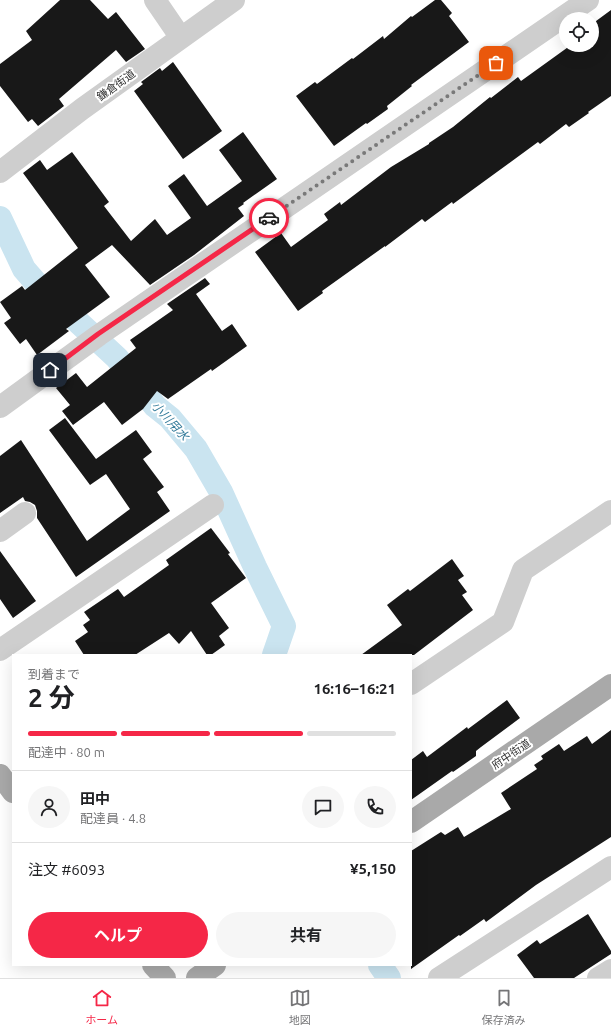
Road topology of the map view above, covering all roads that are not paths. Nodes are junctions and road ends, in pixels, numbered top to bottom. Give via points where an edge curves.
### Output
1 (154, 0) edge
2 (234, 0) edge
3 (588, 0) edge
4 (181, 38) junction
5 (0, 172) edge
6 (0, 407) edge
7 (213, 506) dead end
8 (611, 511) edge
9 (26, 513) dead end
10 (0, 531) edge
11 (0, 650) edge
12 (412, 683) edge
13 (611, 685) edge
14 (412, 821) edge
15 (611, 867) edge
16 (154, 966) edge
17 (214, 966) edge
18 (611, 970) edge
19 (164, 978) edge
20 (197, 978) edge
21 (440, 978) edge
22 (598, 978) edge

1 - 4 street
2 - 4 street, 鎌倉街道
3 - 6 street via 93,339
4 - 5 street, 鎌倉街道
7 - 11 street
8 - 12 street via 522,570 504,622
9 - 10 street
13 - 14 main road, 府中街道
15 - 21 street
16 - 19 main road
17 - 20 main road
18 - 22 street

